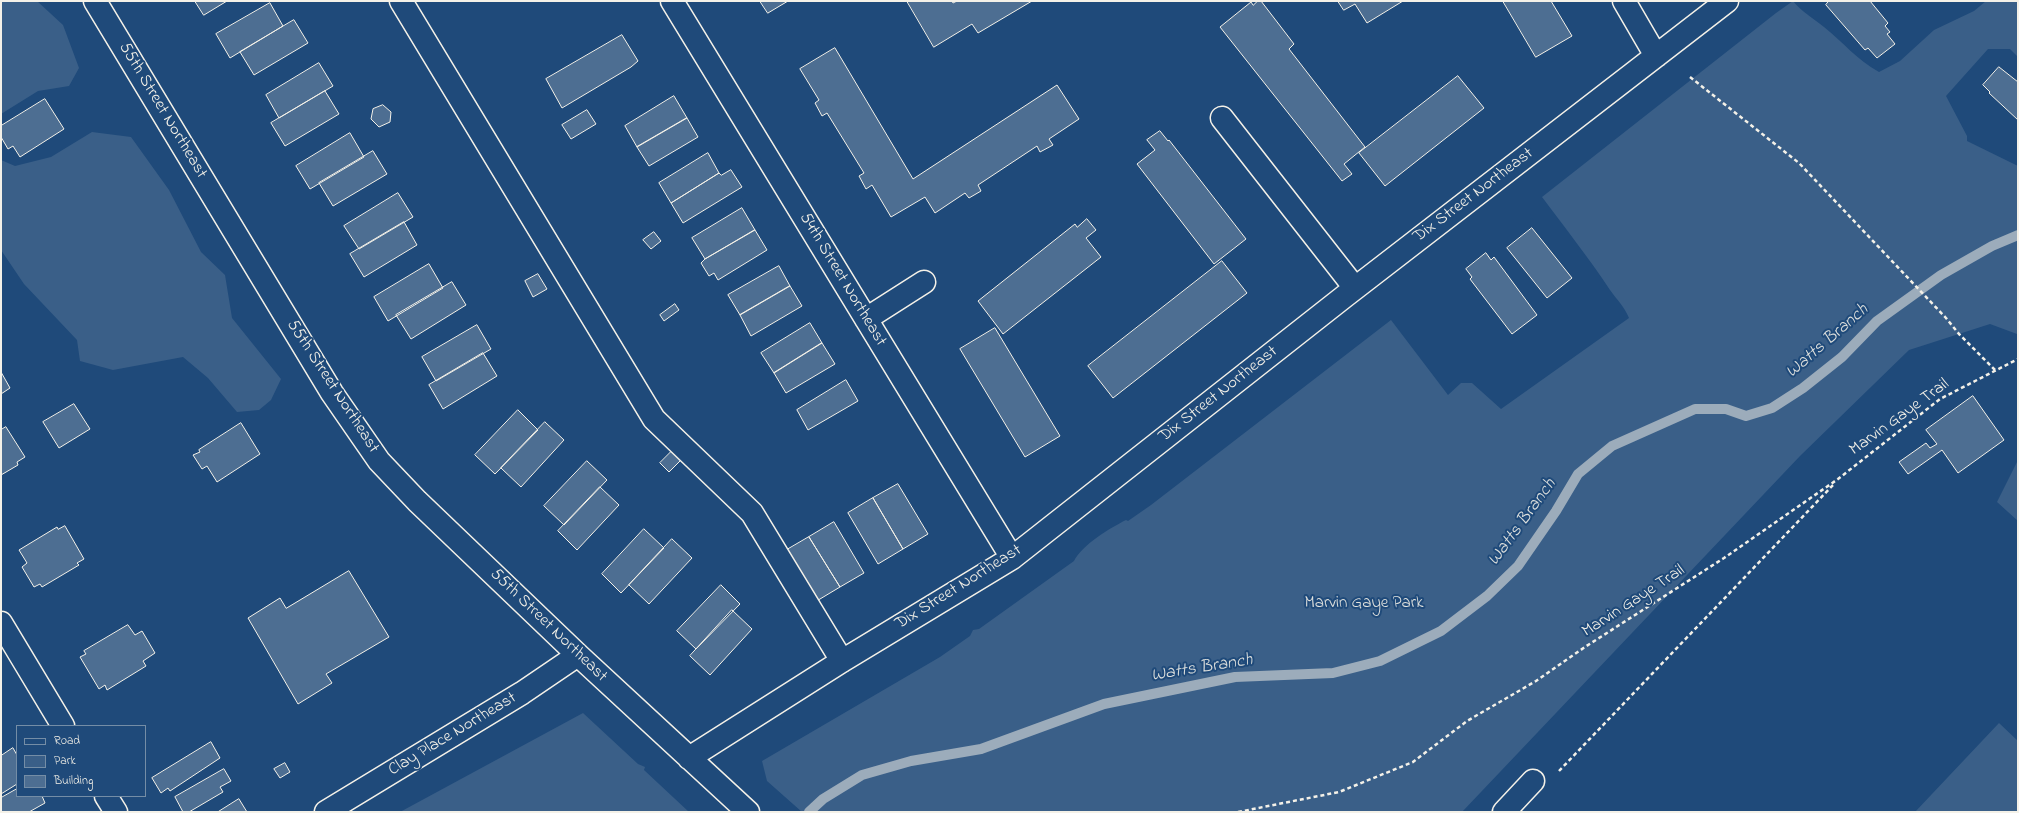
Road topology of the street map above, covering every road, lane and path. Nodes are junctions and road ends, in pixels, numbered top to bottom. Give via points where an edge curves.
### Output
1 (96, 1) edge
2 (401, 1) edge
3 (672, 1) edge
4 (1624, 1) edge
5 (1727, 1) edge
6 (1656, 56) junction
7 (1690, 78) dead end
8 (1222, 118) dead end
9 (924, 282) dead end
10 (1355, 288) junction
11 (866, 319) junction
12 (2018, 358) edge
13 (1996, 370) junction
14 (1838, 479) junction
15 (1012, 558) junction
16 (1, 623) edge
17 (578, 655) junction
18 (842, 661) junction
19 (62, 725) edge
20 (689, 758) junction
21 (1533, 781) joint
22 (107, 797) edge
23 (743, 807) edge
24 (116, 812) edge
25 (326, 812) edge
26 (1238, 812) edge
27 (1504, 812) edge

1 - 17 street, 55th Street Northeast via 332,393 367,445 417,501
2 - 18 street via 654,419 752,513
3 - 11 street, 54th Street Northeast
4 - 6 street
5 - 6 street, Dix Street Northeast
6 - 10 street, Dix Street Northeast
7 - 13 path via 1799,163
8 - 10 street
9 - 11 street
10 - 15 street, Dix Street Northeast
11 - 15 street, 54th Street Northeast
12 - 13 path, Marvin Gaye Trail
13 - 14 path, Marvin Gaye Trail via 1940,399
14 - 21 path via 1549,782
14 - 26 path, Marvin Gaye Trail via 1536,682 1467,721 1413,762 1339,792
15 - 18 street, Dix Street Northeast
16 - 19 street
17 - 20 street, 55th Street Northeast
17 - 25 street, Clay Place Northeast via 522,693
18 - 20 street, Dix Street Northeast
20 - 23 street, 55th Street Northeast
21 - 27 street
22 - 24 street

